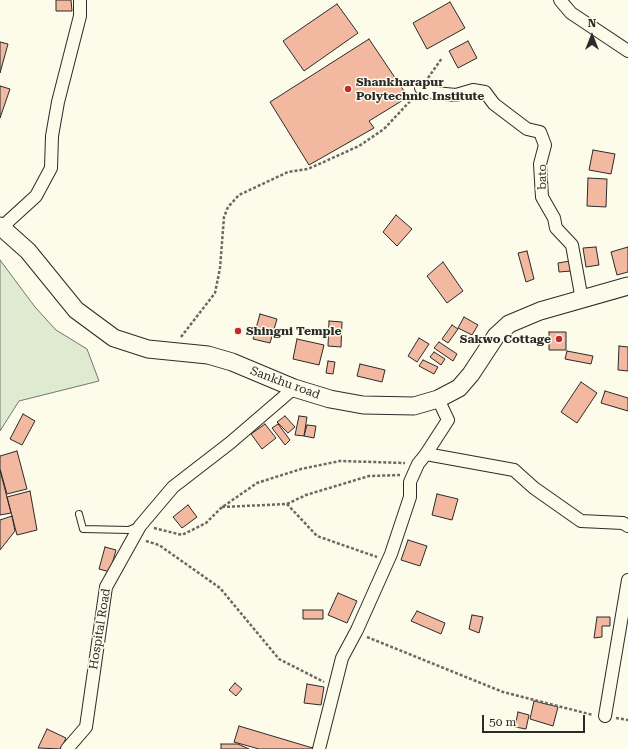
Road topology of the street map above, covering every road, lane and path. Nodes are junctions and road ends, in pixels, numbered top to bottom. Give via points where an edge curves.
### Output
1 (80, 0) edge
2 (560, 0) edge
3 (628, 52) edge
4 (442, 58) dead end
5 (421, 88) junction
6 (1, 226) edge
7 (628, 286) edge
8 (582, 300) junction
9 (174, 352) junction
10 (294, 388) junction
11 (438, 399) junction
12 (426, 454) junction
13 (418, 464) junction
14 (410, 482) junction
15 (287, 504) junction
16 (221, 508) junction
17 (79, 514) dead end
18 (140, 526) junction
19 (628, 526) edge
20 (134, 537) junction
21 (391, 554) junction
22 (628, 580) edge
23 (357, 630) junction
24 (334, 687) junction
25 (605, 716) junction
26 (628, 720) edge
27 (67, 749) edge
28 (319, 749) edge

1 - 6 street via 80,16 52,136 51,168 36,196
2 - 3 street via 576,17
4 - 5 path
5 - 8 street, bato via 435,93 456,94 473,90 485,92 494,104 527,129 540,132 545,145 540,164 542,197 554,218 556,228 572,245
5 - 9 path via 384,129 359,146 308,169 288,172 239,195 228,207 224,217 220,268 215,293 181,337
6 - 9 main road, Sankhu road via 28,251 76,310 97,327 114,338 148,349
7 - 8 main road, Sankhu road
8 - 11 main road, Sankhu road via 540,311 509,324 496,336 459,388
9 - 10 main road, Sankhu road via 208,355 232,362
10 - 11 main road, Sankhu road via 330,399 363,405 414,406
10 - 18 street, Hospital Road via 230,443 173,487
11 - 12 street via 448,420
12 - 13 street
12 - 19 street via 514,470 539,492 581,521 623,523
13 - 14 street
13 - 16 path via 340,461 301,469 257,483
14 - 15 path via 410,475 369,476 306,495
14 - 21 street via 410,497
15 - 16 path
15 - 21 path via 317,536 379,558
16 - 18 path via 206,523 182,535
17 - 18 lane via 83,529 129,530
18 - 20 street, Hospital Road
20 - 24 path via 159,545 220,588 279,659
20 - 27 street, Hospital Road via 106,587 86,727
21 - 23 street
22 - 25 street
23 - 24 street via 342,658
23 - 25 path via 365,636 503,692 590,715
24 - 28 street
25 - 26 path

